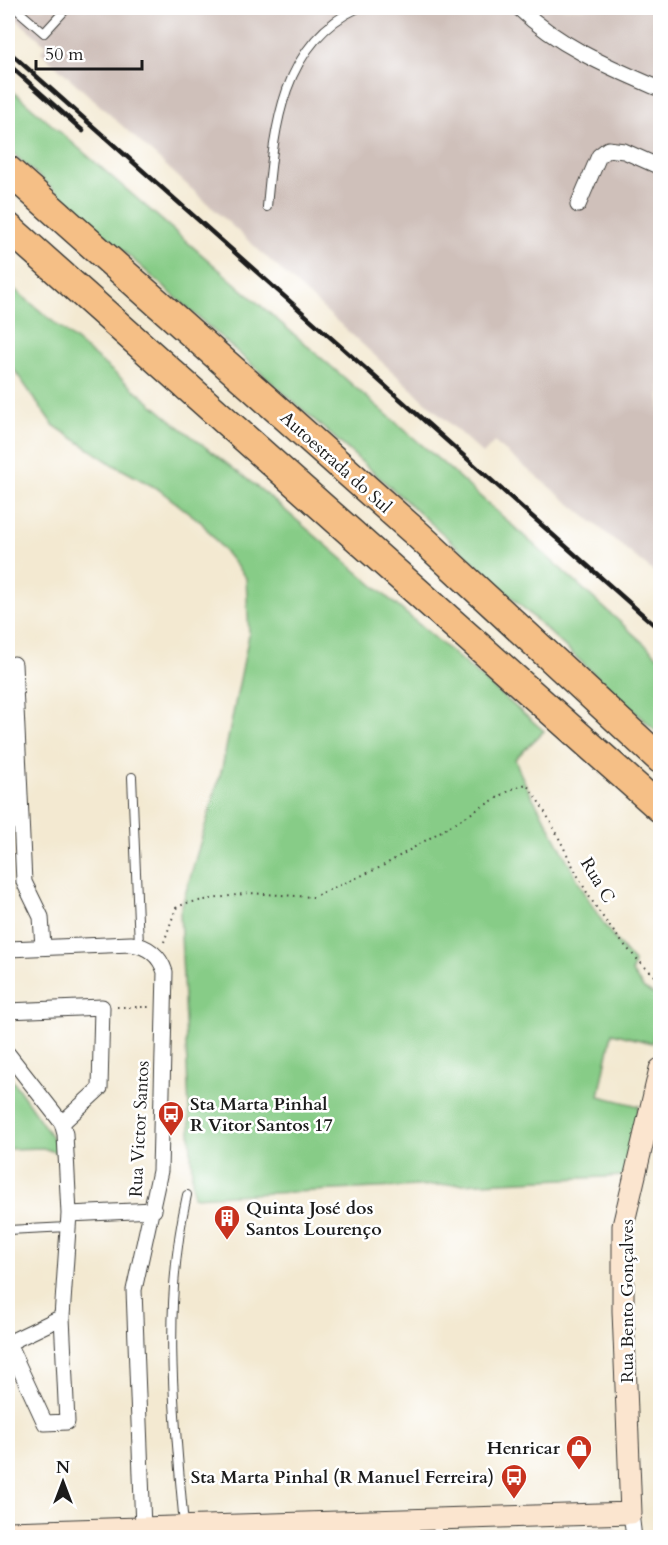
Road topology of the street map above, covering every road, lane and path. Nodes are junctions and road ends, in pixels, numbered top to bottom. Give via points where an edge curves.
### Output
1 (15, 8) edge
2 (67, 8) edge
3 (337, 8) edge
4 (358, 8) edge
5 (519, 8) edge
6 (344, 14) junction
7 (660, 89) edge
8 (660, 167) edge
9 (8, 170) edge
10 (578, 205) dead end
11 (267, 207) dead end
12 (8, 227) edge
13 (14, 664) dead end
14 (660, 759) edge
15 (132, 777) dead end
16 (660, 808) edge
17 (139, 945) junction
18 (43, 947) junction
19 (8, 949) edge
20 (158, 958) junction
21 (660, 980) edge
22 (165, 1006) junction
23 (102, 1007) junction
24 (8, 1011) edge
25 (8, 1054) edge
26 (660, 1069) edge
27 (62, 1123) junction
28 (187, 1196) dead end
29 (154, 1210) junction
30 (69, 1220) junction
31 (8, 1230) edge
32 (62, 1317) junction
33 (631, 1513) junction
34 (143, 1528) junction
35 (438, 1528) edge
36 (178, 1530) edge
37 (241, 1531) edge
38 (8, 1532) edge
39 (81, 1534) edge
40 (634, 1538) edge

1 - 2 lane via 44,33
3 - 6 lane
4 - 6 lane
5 - 7 street via 556,39 593,61
6 - 11 lane via 309,47 289,78 272,153
8 - 10 street via 624,151 608,149 599,156
9 - 14 highway, Autoestrada do Sul via 415,532
12 - 16 highway
13 - 18 street via 24,882 41,917
15 - 17 lane
17 - 18 street
17 - 20 street
18 - 19 street
20 - 21 path, Rua C via 176,908 186,903 249,893 313,897 381,867 526,784 542,804 589,896
20 - 22 street, Rua Victor Santos via 165,972
22 - 23 path
22 - 29 street, Rua Victor Santos via 160,1171
23 - 24 street
23 - 27 street via 100,1088
25 - 27 street
26 - 33 street, Rua Bento Gonçalves via 623,1226
27 - 30 street
28 - 36 lane via 178,1235 171,1303
29 - 30 street
29 - 34 street, Rua Victor Santos via 134,1290
30 - 31 lane
30 - 32 street
32 - 32 street via 8,1343 45,1423 67,1422
33 - 35 street
33 - 40 street, Rua Bento Gonçalves
34 - 36 street
34 - 39 street
35 - 37 street
36 - 37 street
38 - 39 street

